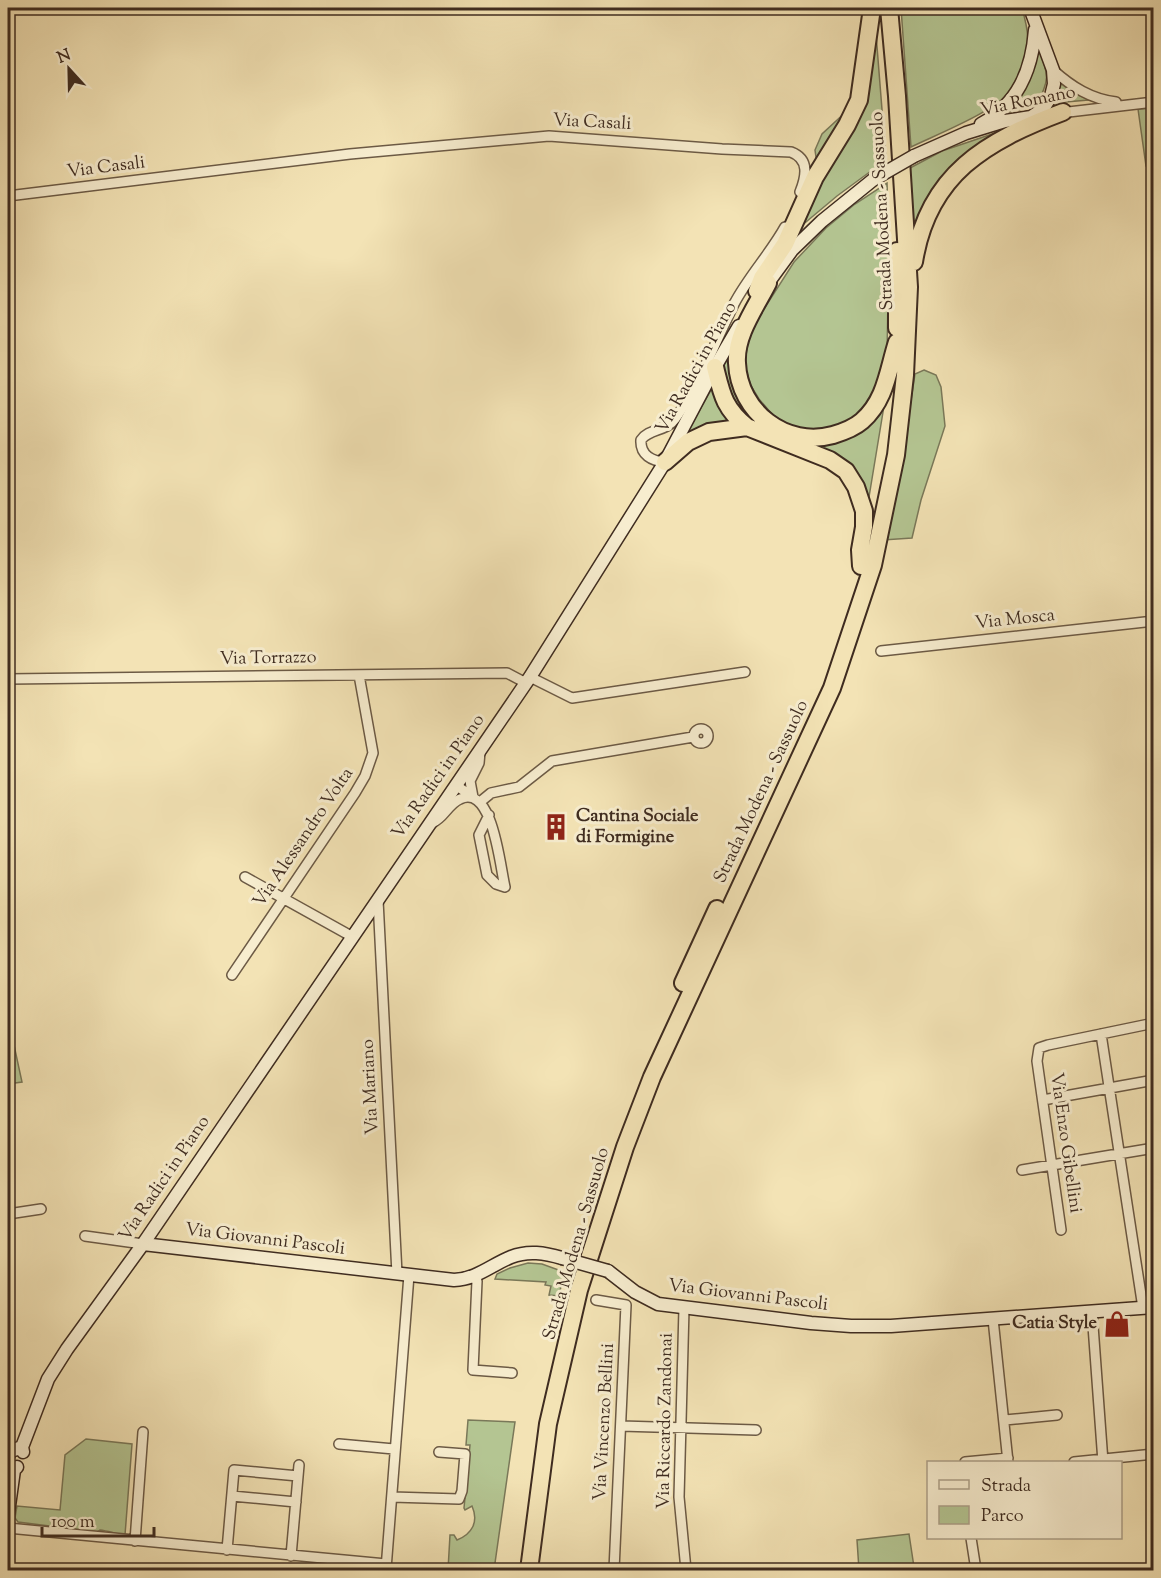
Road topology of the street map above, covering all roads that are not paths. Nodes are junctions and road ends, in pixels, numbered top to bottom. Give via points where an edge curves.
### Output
1 (872, 8) edge
2 (879, 8) edge
3 (889, 8) edge
4 (896, 8) edge
5 (1030, 8) edge
6 (1036, 26) junction
7 (1053, 70) junction
8 (897, 96) junction
9 (1154, 102) edge
10 (1131, 104) junction
11 (1063, 112) junction
12 (1031, 117) junction
13 (966, 133) junction
14 (914, 156) joint
15 (8, 196) edge
16 (768, 283) junction
17 (909, 287) junction
18 (749, 308) junction
19 (897, 342) junction
20 (715, 367) junction
21 (747, 427) junction
22 (665, 462) junction
23 (867, 566) junction
24 (1154, 621) edge
25 (881, 651) dead end
26 (745, 672) dead end
27 (359, 675) junction
28 (8, 679) edge
29 (528, 680) junction
30 (693, 737) dead end
31 (623, 748) junction
32 (480, 752) junction
33 (626, 759) dead end
34 (457, 786) junction
35 (476, 800) junction
36 (489, 815) junction
37 (427, 825) junction
38 (245, 877) dead end
39 (283, 898) junction
40 (378, 898) junction
41 (351, 936) junction
42 (232, 975) dead end
43 (1154, 1023) edge
44 (1101, 1034) junction
45 (1154, 1080) edge
46 (1110, 1088) junction
47 (1043, 1100) junction
48 (1154, 1148) edge
49 (1119, 1154) junction
50 (1052, 1165) junction
51 (1022, 1170) dead end
52 (41, 1209) dead end
53 (8, 1214) edge
54 (1061, 1230) dead end
55 (85, 1236) dead end
56 (143, 1244) junction
57 (403, 1274) junction
58 (473, 1277) junction
59 (596, 1300) dead end
60 (684, 1308) junction
61 (1148, 1308) edge
62 (1092, 1312) junction
63 (993, 1319) junction
64 (512, 1373) dead end
65 (1057, 1414) dead end
66 (1005, 1420) junction
67 (621, 1426) junction
68 (680, 1427) junction
69 (756, 1430) dead end
70 (143, 1432) dead end
71 (339, 1444) dead end
72 (394, 1449) junction
73 (439, 1452) dead end
74 (1154, 1454) edge
75 (14, 1458) edge
76 (1008, 1460) edge
77 (986, 1461) edge
78 (1103, 1461) edge
79 (299, 1465) dead end
80 (298, 1476) junction
81 (232, 1496) junction
82 (392, 1497) junction
83 (296, 1502) junction
84 (8, 1513) edge
85 (8, 1528) edge
86 (971, 1539) edge
87 (135, 1541) junction
88 (227, 1550) junction
89 (291, 1556) junction
90 (386, 1567) edge
91 (519, 1570) edge
92 (529, 1570) edge
93 (614, 1570) edge
94 (686, 1570) edge
95 (976, 1570) edge

1 - 18 highway via 859,100
2 - 19 highway, Strada Modena - Sassuolo via 897,231
3 - 8 highway, Strada Modena - Sassuolo
4 - 8 highway
5 - 6 street
6 - 7 street
6 - 13 street via 1034,50 1023,83 1001,110
7 - 10 street via 1092,97
7 - 12 street via 1052,96
8 - 17 highway, Strada Modena - Sassuolo
9 - 10 street, Via Romano
10 - 11 street, Via Romano
11 - 12 street, Via Romano
11 - 17 highway via 992,144 954,176 926,218
12 - 13 street, Via Romano
13 - 14 street, Via Romano
14 - 16 street, Via Radici in Piano, bridge via 874,179 822,221 792,250
15 - 22 street, Via Casali via 362,153 549,136 794,153 803,162 806,176 784,229 735,302 678,415 667,428 649,433 641,440 647,456
16 - 18 street, Via Radici in Piano
16 - 19 highway via 739,342 737,363 742,389 754,410 783,432 810,439 845,432 862,421 885,388
17 - 23 highway, Strada Modena - Sassuolo via 896,455
18 - 20 street, Via Radici in Piano
19 - 23 highway, Strada Modena - Sassuolo via 886,453
20 - 21 highway via 724,401
20 - 22 street, Via Radici in Piano
21 - 22 highway via 709,432 688,442
21 - 23 highway via 830,460 846,471 864,511 860,550
22 - 29 street, Via Radici in Piano
23 - 91 highway, Strada Modena - Sassuolo via 822,686 643,1073 611,1155 569,1289 542,1411
23 - 92 highway, Strada Modena - Sassuolo via 831,688 652,1077 621,1159 579,1290 548,1424
24 - 25 street, Via Mosca
26 - 29 street via 572,698
27 - 28 street, Via Torrazzo
27 - 29 street, Via Torrazzo via 507,673
27 - 39 street, Via Alessandro Volta via 373,746 371,763
29 - 32 street, Via Radici in Piano
30 - 31 street
31 - 33 street
31 - 35 street via 552,761 519,787
32 - 34 street, Via Radici in Piano
32 - 35 street via 470,781
34 - 35 street
34 - 37 street, Via Radici in Piano
35 - 36 street
35 - 37 street via 466,796 458,799 438,820
36 - 36 street via 479,835 487,875 505,887
37 - 40 street, Via Radici in Piano
38 - 39 street
39 - 41 street
39 - 42 street, Via Alessandro Volta
40 - 41 street, Via Radici in Piano
40 - 57 street, Via Mariano
41 - 56 street, Via Radici in Piano
43 - 44 street
44 - 46 street
44 - 47 street, Via Enzo Gibellini via 1039,1048 1036,1061
45 - 46 street
46 - 47 street
46 - 49 street
47 - 50 street, Via Enzo Gibellini
48 - 49 street
49 - 50 street
49 - 61 street
50 - 51 street
50 - 54 street, Via Enzo Gibellini
52 - 53 street
55 - 56 street
56 - 57 street, Via Giovanni Pascoli
56 - 75 street, Via Radici in Piano via 48,1380
57 - 58 street, Via Giovanni Pascoli via 454,1280
57 - 72 street, Via Mariano
58 - 60 street, Via Giovanni Pascoli, bridge via 510,1257 539,1253 608,1271 646,1299
58 - 64 street via 477,1281 473,1370
59 - 67 street, Via Vincenzo Bellini via 626,1305
60 - 63 street, Via Giovanni Pascoli via 850,1326
60 - 68 street, Via Riccardo Zandonai
61 - 62 street, Via Giovanni Pascoli
62 - 63 street, Via Giovanni Pascoli
62 - 78 street
63 - 66 street
65 - 66 street
66 - 76 street
67 - 68 street
67 - 93 street, Via Vincenzo Bellini
68 - 69 street
68 - 94 street, Via Riccardo Zandonai via 679,1497
70 - 87 street
71 - 72 street
72 - 82 street, Via Mariano
73 - 82 street via 465,1454 459,1499
74 - 78 street
75 - 84 street, Via Radici in Piano
76 - 77 street
79 - 80 street
80 - 81 street via 234,1470
80 - 83 street
81 - 83 street
81 - 88 street
82 - 90 street, Via Mariano
83 - 89 street
85 - 87 street
86 - 95 street
87 - 88 street
88 - 89 street
89 - 90 street

